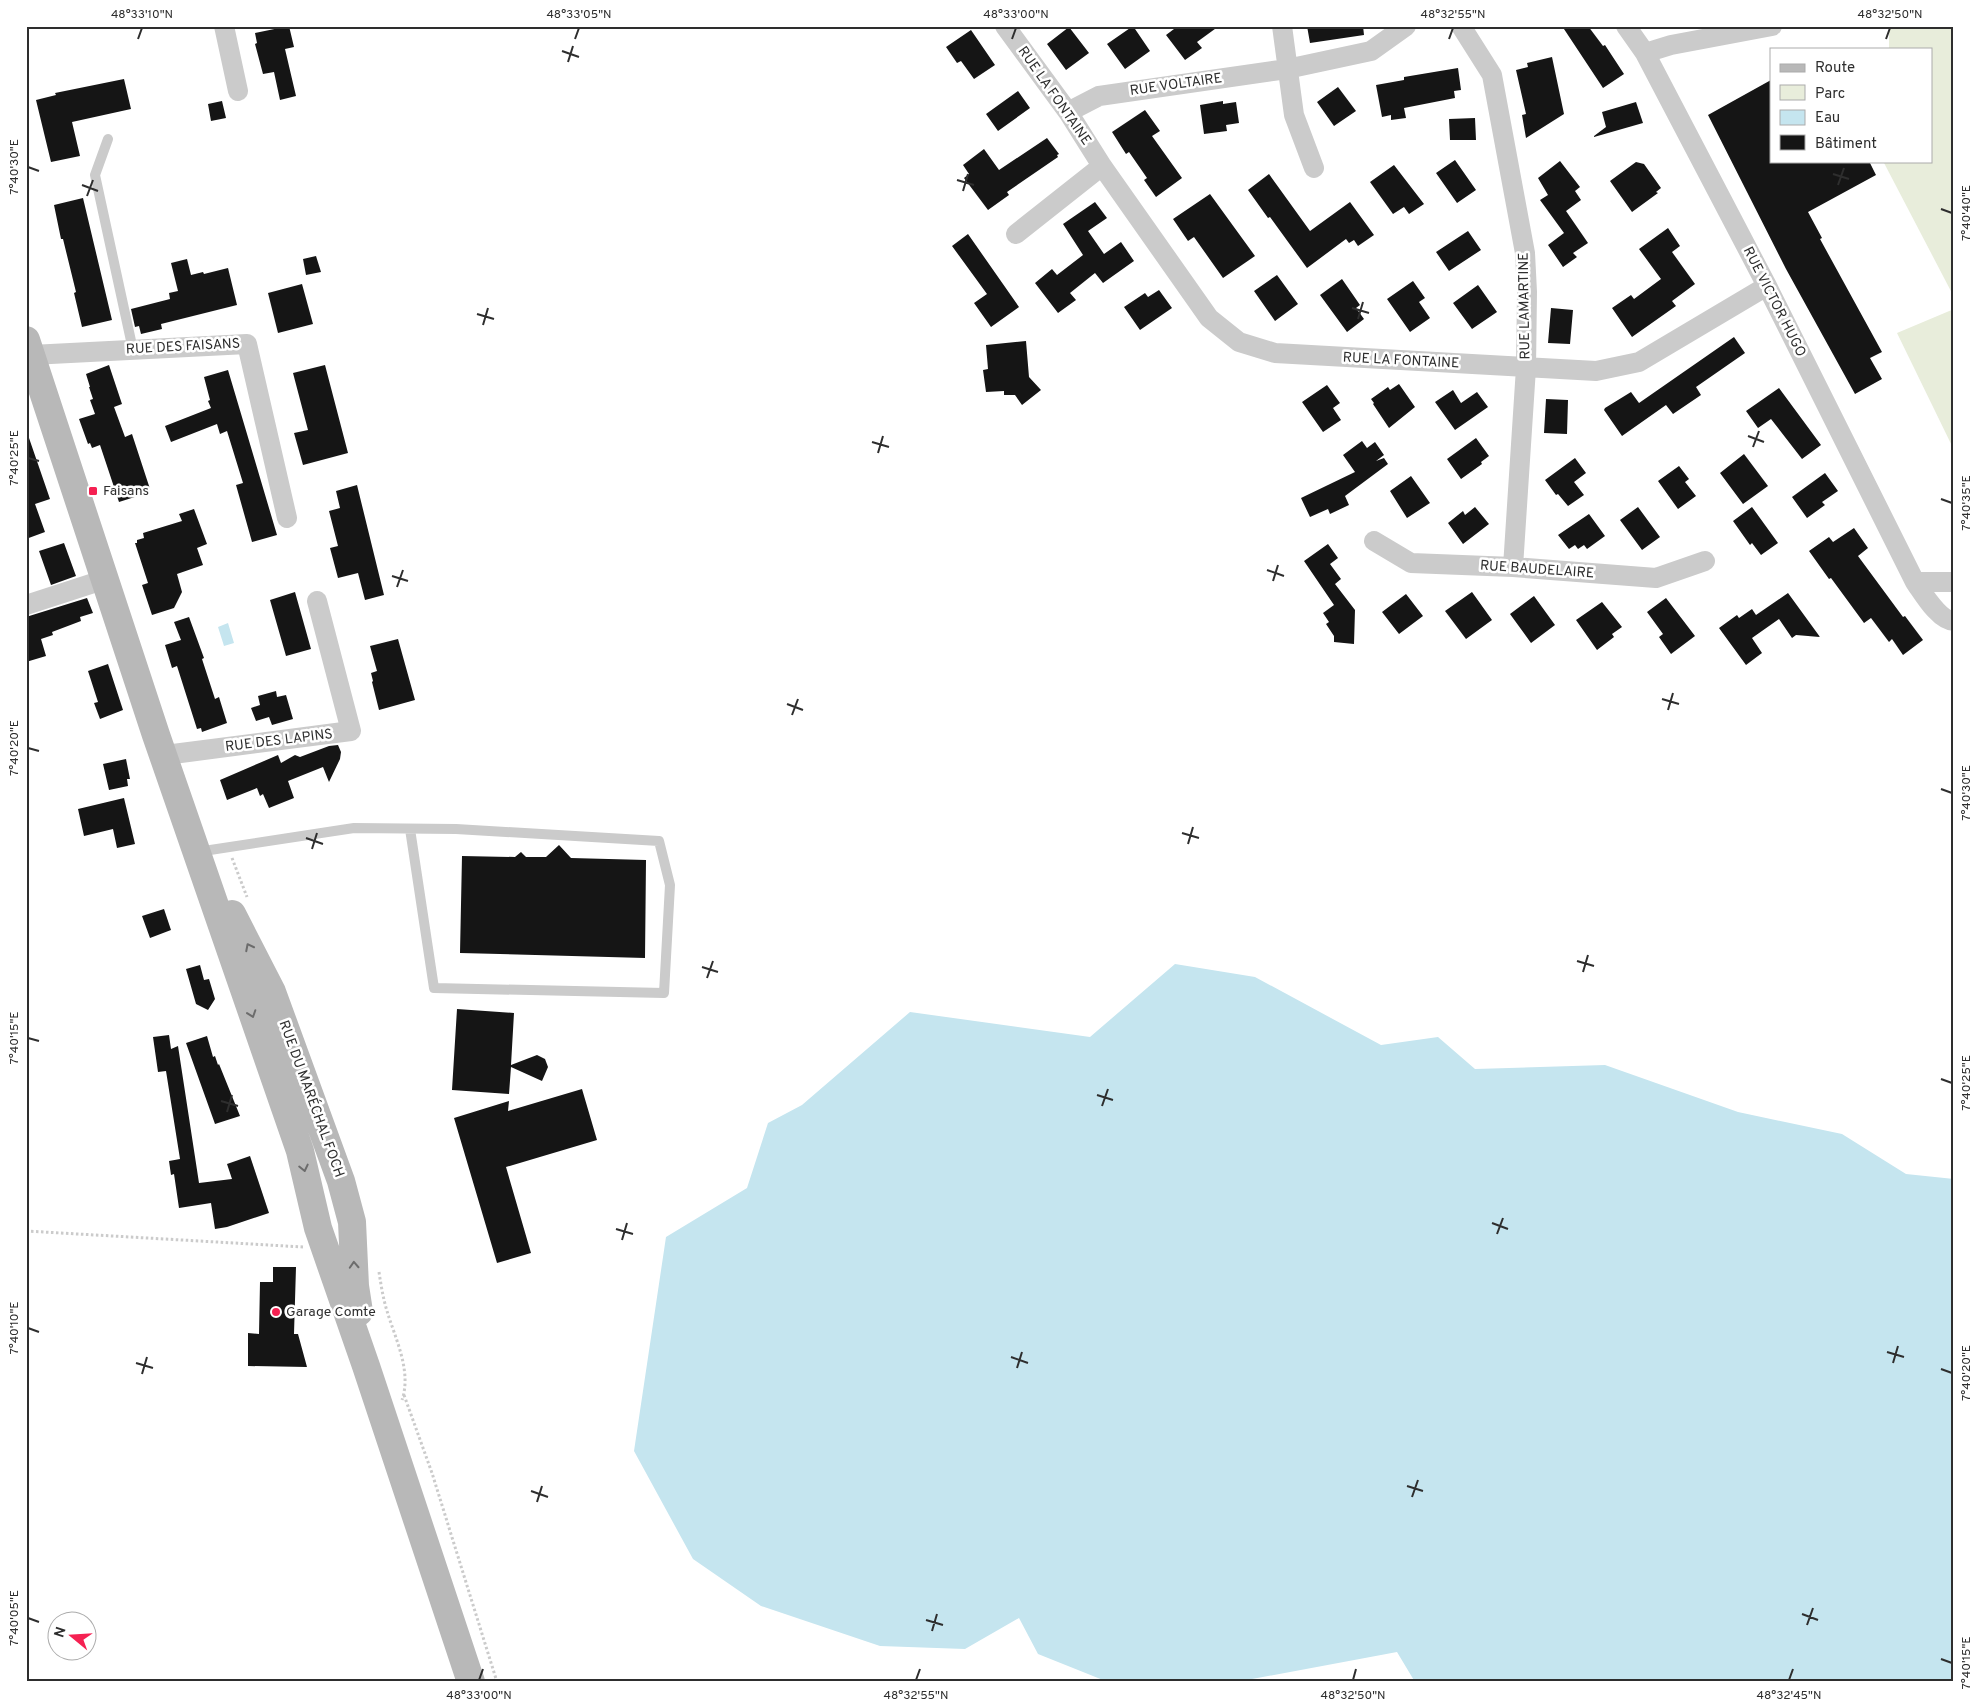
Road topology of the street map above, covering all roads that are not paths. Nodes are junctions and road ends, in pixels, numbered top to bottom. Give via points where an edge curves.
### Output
1 (224, 26) edge
2 (1005, 26) edge
3 (1282, 26) edge
4 (1406, 26) edge
5 (1461, 26) edge
6 (1626, 26) edge
7 (1772, 26) edge
8 (1645, 53) junction
9 (1287, 68) junction
10 (238, 91) dead end
11 (1068, 112) junction
12 (108, 139) dead end
13 (1102, 166) junction
14 (1314, 168) dead end
15 (1016, 234) dead end
16 (1767, 286) junction
17 (29, 347) edge
18 (133, 350) junction
19 (1526, 368) junction
20 (287, 518) dead end
21 (1374, 540) dead end
22 (1705, 561) dead end
23 (1513, 567) junction
24 (106, 579) junction
25 (1915, 582) junction
26 (1954, 582) edge
27 (316, 601) dead end
28 (26, 605) edge
29 (1954, 620) edge
30 (165, 760) junction
31 (410, 828) junction
32 (196, 852) junction
33 (251, 976) junction
34 (304, 1078) junction
35 (278, 1089) junction
36 (322, 1128) junction
37 (295, 1137) junction
38 (366, 1366) junction
39 (471, 1682) edge

1 - 10 street
2 - 11 street, RUE LA FONTAINE
3 - 9 street
4 - 9 street, RUE VOLTAIRE via 1371,51
5 - 19 street, RUE LAMARTINE via 1492,75 1525,253
6 - 8 street, RUE VICTOR HUGO
7 - 8 street
8 - 16 street, RUE VICTOR HUGO
9 - 11 street, RUE VOLTAIRE via 1099,96
9 - 14 street via 1294,116
11 - 13 street, RUE LA FONTAINE
12 - 18 lane via 95,175
13 - 15 street
13 - 19 street, RUE LA FONTAINE via 1209,318 1239,342 1275,353
16 - 19 street, RUE LA FONTAINE via 1639,362 1596,371
16 - 25 street, RUE VICTOR HUGO
17 - 18 street, RUE DES FAISANS
17 - 24 main road, RUE DU MARÉCHAL FOCH
18 - 20 street, RUE DES FAISANS via 248,344
19 - 23 street, RUE LAMARTINE
21 - 23 street, RUE BAUDELAIRE via 1411,563
22 - 23 street, RUE BAUDELAIRE via 1656,578
24 - 28 street
24 - 30 main road, RUE DU MARÉCHAL FOCH
25 - 26 street
25 - 29 street, RUE VICTOR HUGO via 1939,614
27 - 30 street, RUE DES LAPINS via 351,731 173,754
30 - 32 main road, RUE DU MARÉCHAL FOCH
31 - 31 lane via 659,841 670,885 664,994 434,988
31 - 32 lane via 354,828
32 - 33 main road, RUE DU MARÉCHAL FOCH via 218,886
33 - 34 main road, RUE DU MARÉCHAL FOCH via 272,992
33 -> 35 main road
34 - 35 main road
34 - 36 main road, RUE DU MARÉCHAL FOCH
35 - 37 main road
36 - 37 main road
38 -> 36 main road, RUE DU MARÉCHAL FOCH via 355,1286 352,1222 342,1181
37 -> 38 main road via 318,1228
38 - 39 main road

